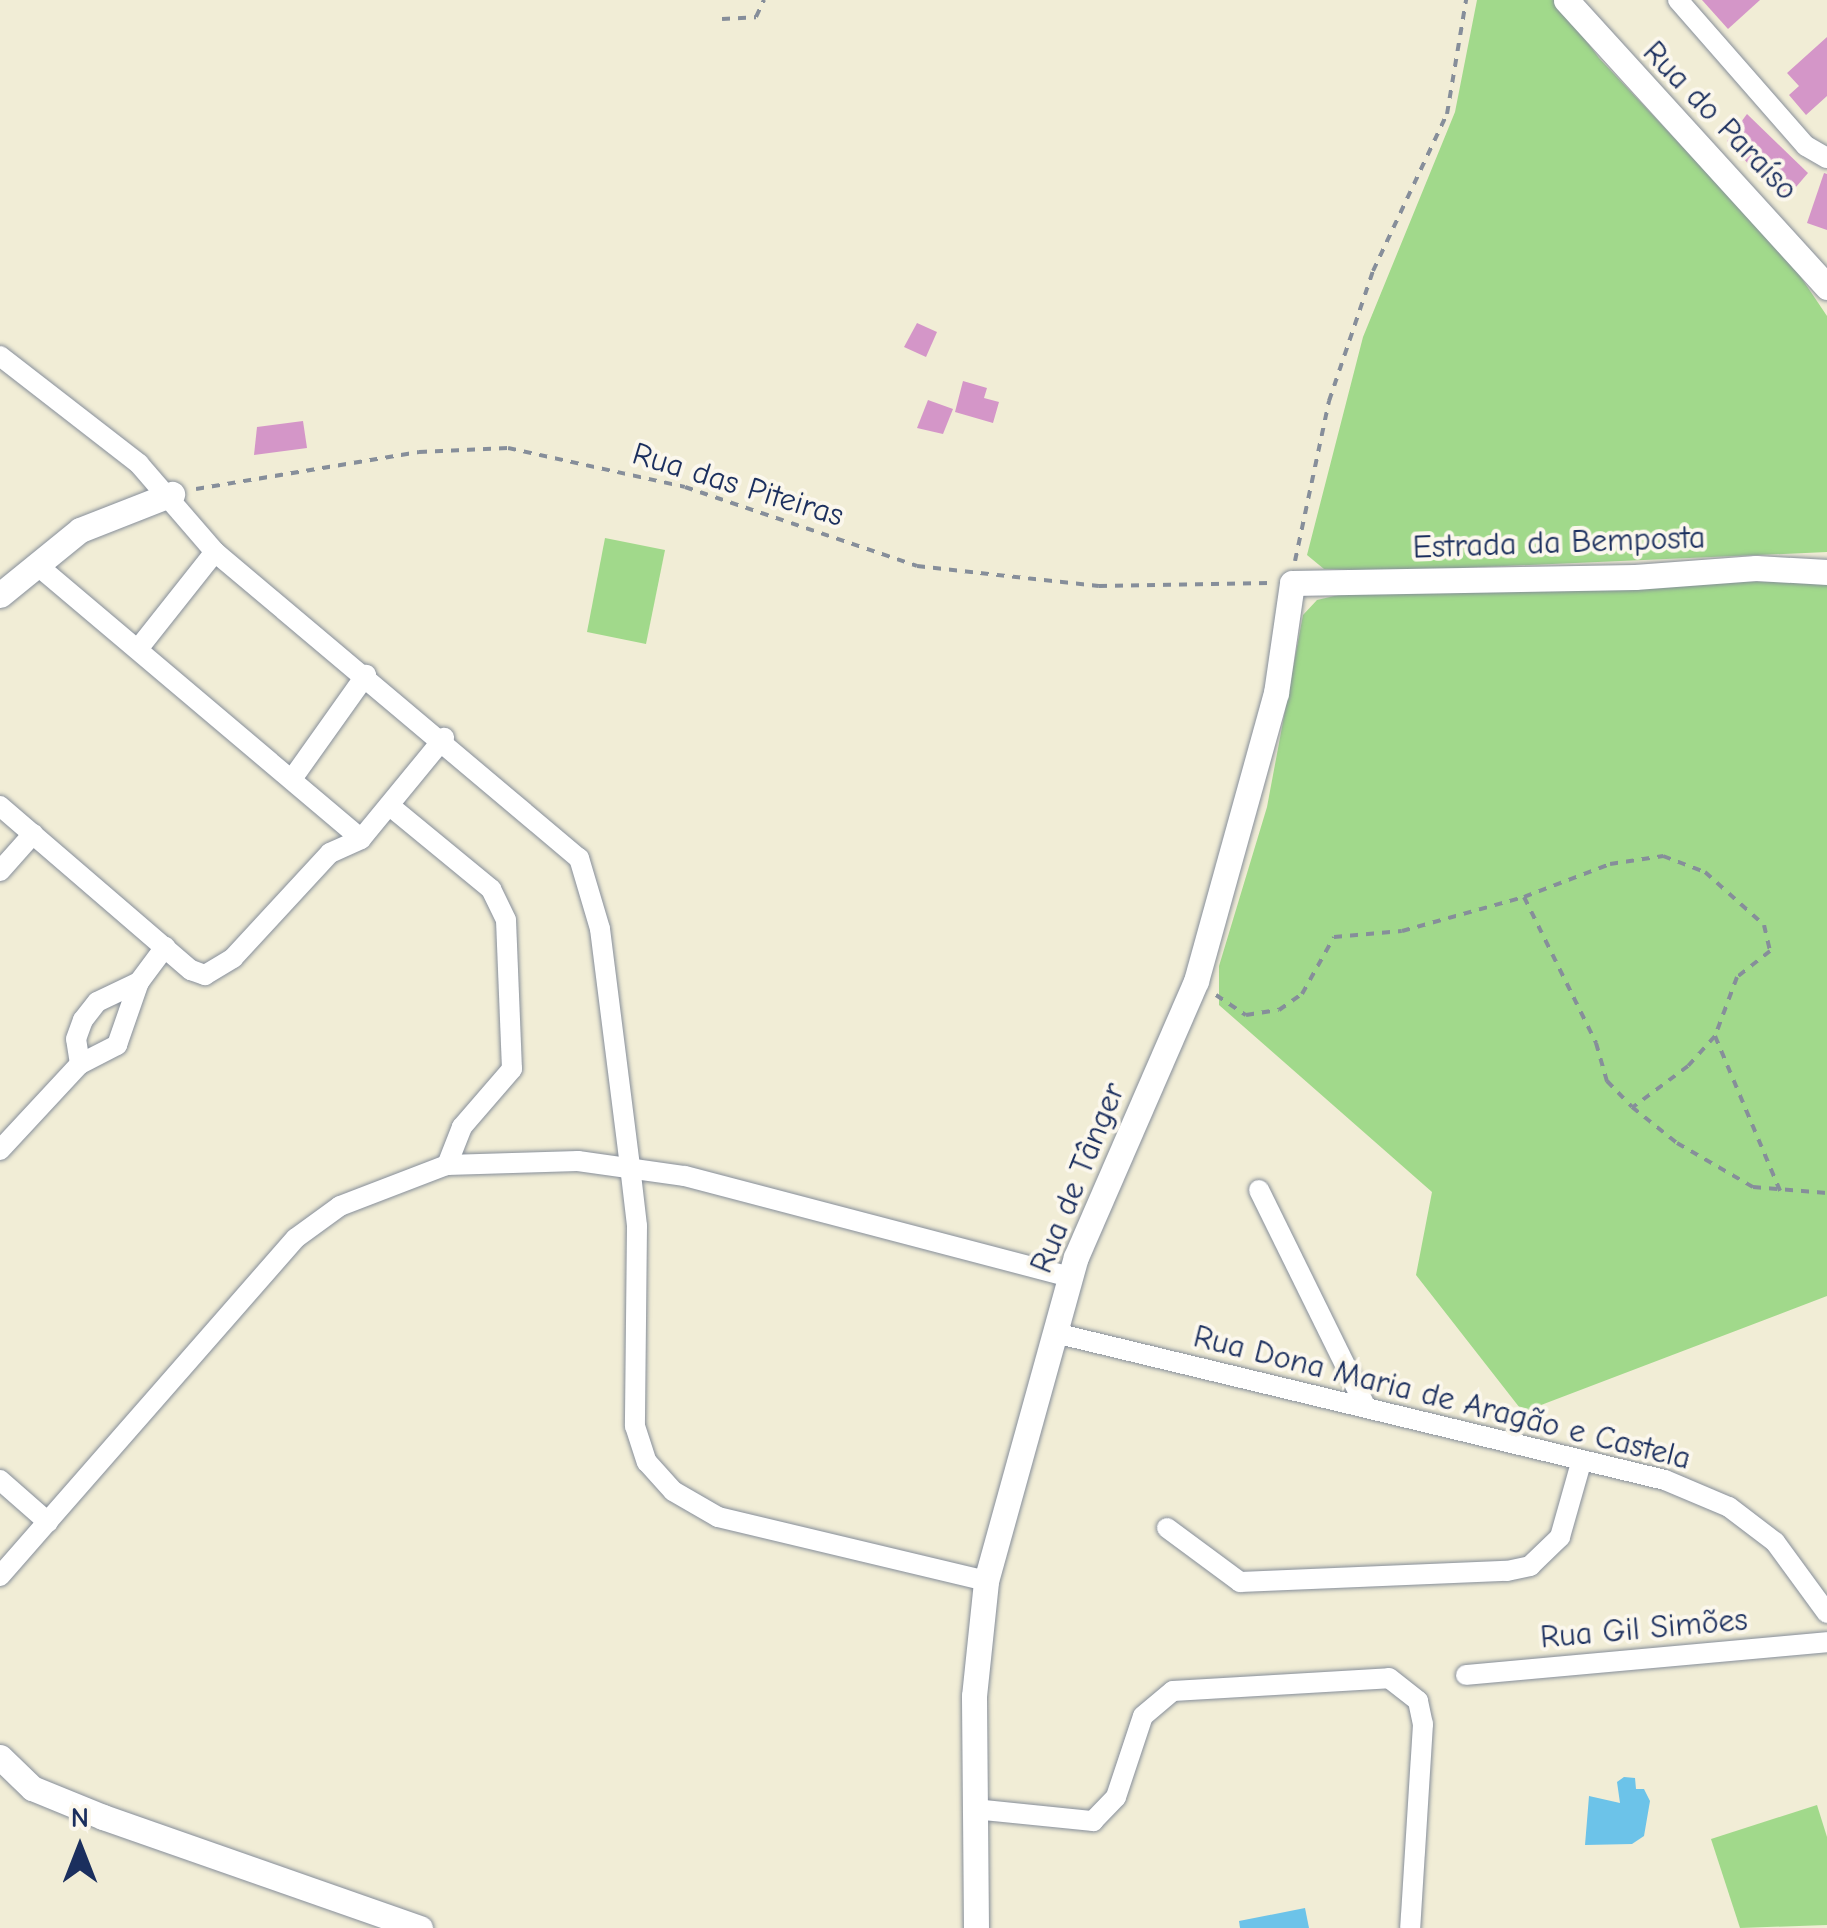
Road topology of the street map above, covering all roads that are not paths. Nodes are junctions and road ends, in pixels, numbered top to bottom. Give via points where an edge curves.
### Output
1 (1566, 0) edge
2 (1678, 0) edge
3 (1827, 158) edge
4 (1827, 287) edge
5 (0, 356) edge
6 (172, 494) junction
7 (215, 552) junction
8 (37, 564) junction
9 (1827, 572) edge
10 (1292, 582) joint
11 (0, 594) edge
12 (138, 650) junction
13 (366, 675) junction
14 (444, 738) junction
15 (292, 779) junction
16 (0, 806) edge
17 (390, 806) junction
18 (32, 834) junction
19 (361, 838) junction
20 (0, 871) edge
21 (164, 947) junction
22 (140, 982) junction
23 (80, 1064) junction
24 (0, 1150) edge
25 (447, 1165) junction
26 (630, 1166) junction
27 (1259, 1190) dead end
28 (1070, 1277) junction
29 (1055, 1333) junction
30 (1366, 1406) junction
31 (1581, 1463) junction
32 (0, 1480) edge
33 (48, 1522) junction
34 (1167, 1528) dead end
35 (0, 1576) edge
36 (986, 1581) junction
37 (1827, 1614) edge
38 (1827, 1642) edge
39 (1466, 1675) dead end
40 (0, 1757) edge
41 (974, 1810) junction
42 (420, 1928) edge
43 (976, 1928) edge
44 (1410, 1928) edge

1 - 4 street, Rua do Paraíso
2 - 3 street via 1806,146
5 - 6 street
6 - 7 street
6 - 8 street via 80,530
7 - 12 street
7 - 13 street
8 - 11 street
8 - 12 street
9 - 10 street, Estrada da Bemposta via 1756,568 1634,577
10 - 28 street, Rua de Tânger via 1276,693 1196,980
12 - 15 street
13 - 14 street
13 - 15 street
14 - 17 street
14 - 26 street via 580,858 600,929
15 - 19 street
16 - 18 street
17 - 19 street
17 - 25 street via 491,890 506,920 512,1069 462,1127
18 - 20 street
18 - 21 street
19 - 21 street via 306,876 218,971 191,970
21 - 22 street
22 - 23 street via 117,1045
22 - 23 street via 97,1002 83,1020 76,1039
23 - 24 street
25 - 26 street
25 - 33 street via 340,1206 296,1238
26 - 28 street
26 - 36 street via 637,1226 635,1426 648,1462 673,1491 718,1517
27 - 30 street
28 - 29 street, Rua de Tânger
29 - 30 street, Rua Dona Maria de Aragão e Castela
29 - 36 street, Rua de Tânger
30 - 31 street, Rua Dona Maria de Aragão e Castela
31 - 34 street via 1560,1537 1530,1566 1507,1572 1240,1582
31 - 37 street, Rua Dona Maria de Aragão e Castela via 1665,1480 1729,1507 1774,1542
32 - 33 street
33 - 35 street
36 - 41 street, Rua de Tânger via 974,1696
38 - 39 street, Rua Gil Simões
40 - 42 street via 32,1788 103,1817
41 - 43 street, Rua de Tânger
41 - 44 street via 1093,1821 1116,1797 1143,1716 1172,1691 1390,1678 1418,1701 1423,1724

